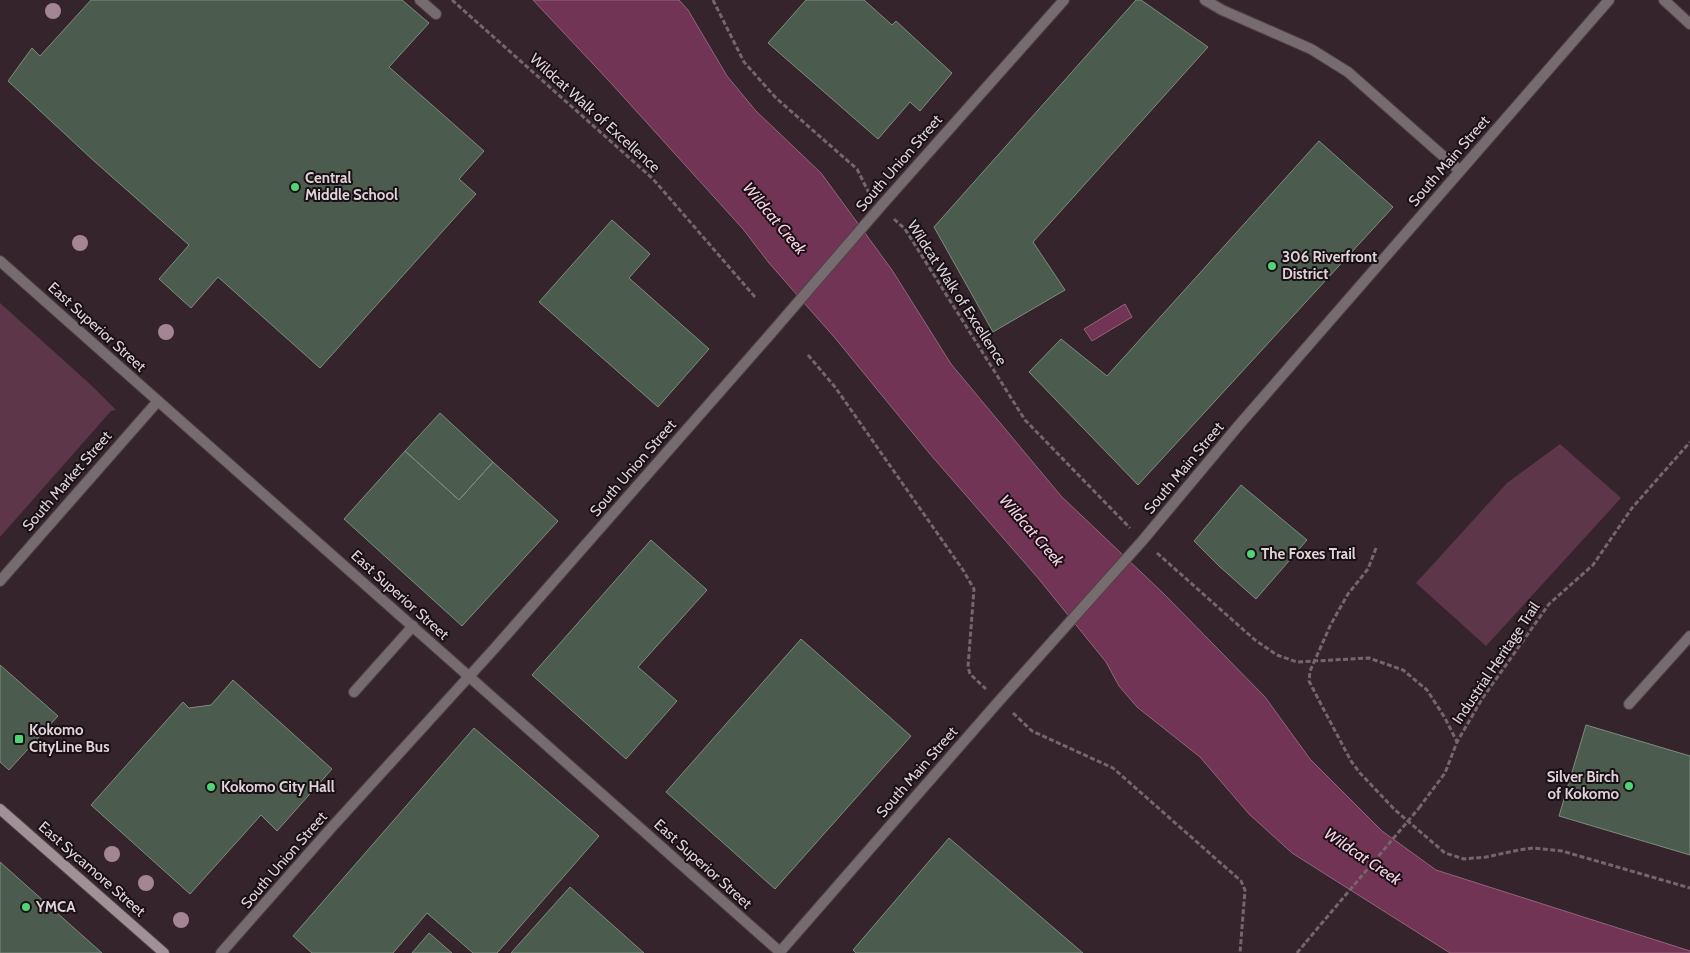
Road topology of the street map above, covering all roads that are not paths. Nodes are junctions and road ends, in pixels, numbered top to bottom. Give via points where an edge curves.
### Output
1 (420, 0) edge
2 (1064, 0) edge
3 (1205, 0) edge
4 (1609, 0) edge
5 (1664, 0) edge
6 (436, 14) dead end
7 (1690, 24) edge
8 (1460, 171) junction
9 (0, 261) edge
10 (158, 401) junction
11 (0, 581) edge
12 (413, 626) junction
13 (1690, 636) edge
14 (468, 676) junction
15 (354, 692) dead end
16 (1629, 704) dead end
17 (0, 808) edge
18 (164, 953) edge
19 (221, 953) edge
20 (780, 953) edge

1 - 6 street
2 - 14 street, South Union Street, bridge
3 - 8 street via 1311,49 1348,72
4 - 8 street, South Main Street
5 - 7 street
8 - 20 street, South Main Street
9 - 10 street, East Superior Street
10 - 11 street, South Market Street
10 - 12 street, East Superior Street
12 - 14 street, East Superior Street
12 - 15 street
13 - 16 street
14 - 19 street, South Union Street
14 - 20 street, East Superior Street
17 - 18 main road, East Sycamore Street

